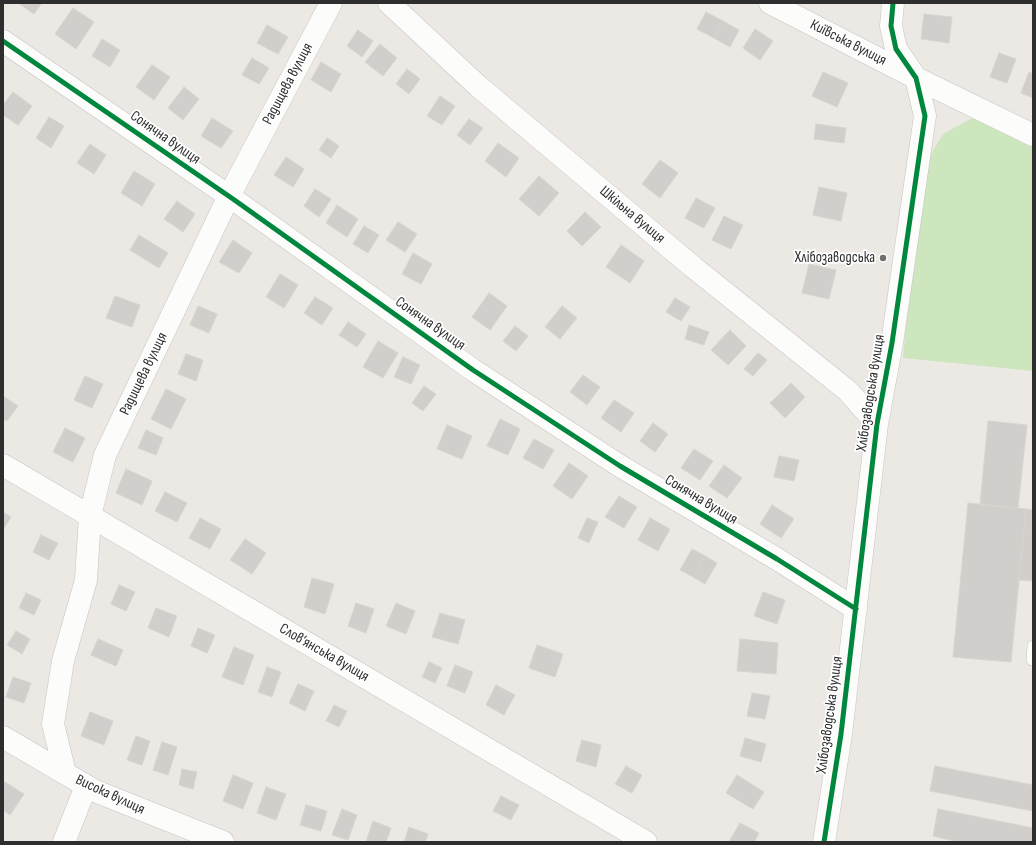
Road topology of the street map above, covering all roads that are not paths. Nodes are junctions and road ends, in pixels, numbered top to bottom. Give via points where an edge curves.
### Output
1 (330, 3) edge
2 (389, 3) edge
3 (770, 3) edge
4 (893, 3) edge
5 (3, 41) edge
6 (916, 78) junction
7 (1033, 135) edge
8 (229, 196) junction
9 (877, 424) junction
10 (3, 465) edge
11 (90, 516) junction
12 (856, 609) junction
13 (1033, 646) edge
14 (1033, 660) edge
15 (3, 737) edge
16 (64, 773) junction
17 (86, 786) junction
18 (64, 842) edge
19 (223, 842) edge
20 (646, 842) edge
21 (824, 842) edge

1 - 8 street, Радищева вулиця
2 - 9 street, Шкільна вулиця via 478,86 694,267 848,391
3 - 6 street, Київська вулиця
4 - 6 street, Хлібозаводська вулиця via 891,26 896,49
5 - 8 street, Сонячна вулиця
6 - 7 street, Київська вулиця
6 - 9 street, Хлібозаводська вулиця via 925,116 892,343
8 - 11 street, Радищева вулиця via 106,455
8 - 12 street, Сонячна вулиця via 480,374 620,466
9 - 12 street, Хлібозаводська вулиця
10 - 11 street, Слов’янська вулиця
11 - 16 street, Радищева вулиця via 86,580 64,661 52,724
11 - 20 street, Слов’янська вулиця
12 - 21 street, Хлібозаводська вулиця via 841,734
13 - 14 lane
15 - 16 street, Висока вулиця
16 - 17 street, Висока вулиця
17 - 18 street
17 - 19 street, Висока вулиця

